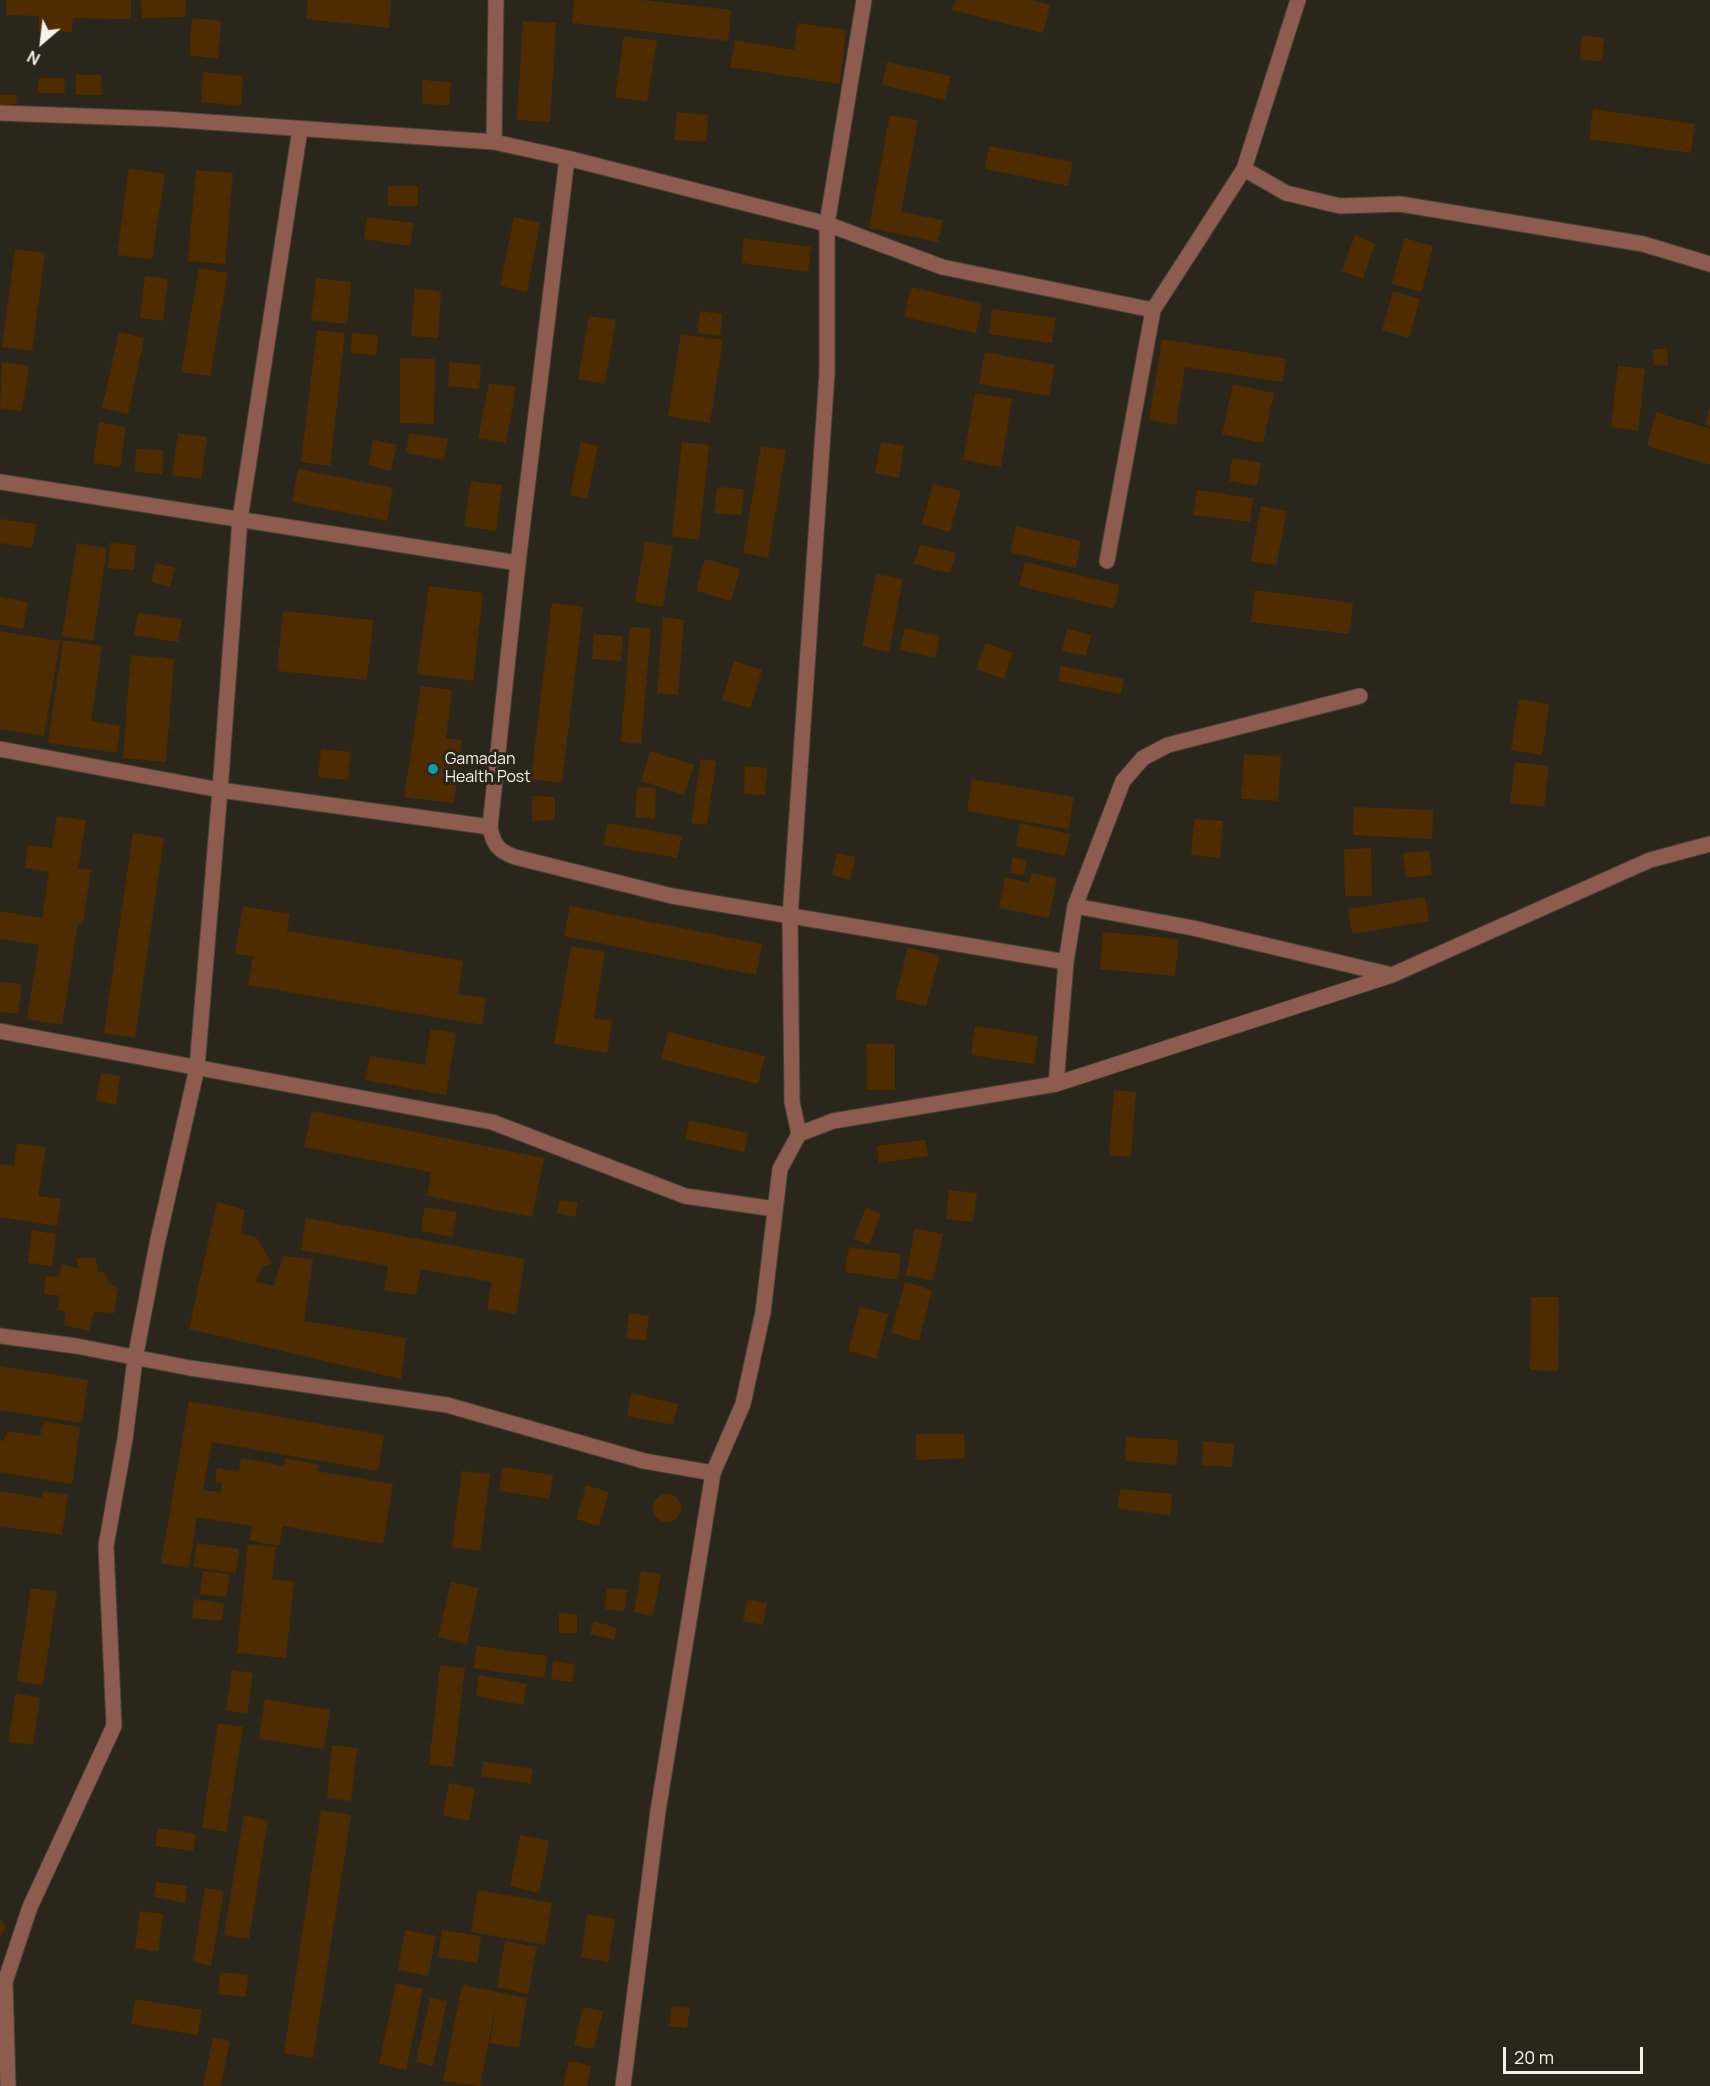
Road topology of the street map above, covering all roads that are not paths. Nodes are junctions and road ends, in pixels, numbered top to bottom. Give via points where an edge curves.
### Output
1 (496, 0) edge
2 (864, 0) edge
3 (1298, 0) edge
4 (0, 113) edge
5 (300, 129) junction
6 (494, 142) junction
7 (567, 158) junction
8 (1244, 169) junction
9 (827, 224) junction
10 (1710, 264) edge
11 (1153, 310) junction
12 (0, 482) edge
13 (240, 519) junction
14 (1107, 561) dead end
15 (518, 563) junction
16 (1360, 696) dead end
17 (0, 749) edge
18 (220, 790) junction
19 (490, 827) junction
20 (1710, 844) edge
21 (1075, 906) junction
22 (790, 917) junction
23 (1066, 962) junction
24 (1392, 975) junction
25 (0, 1031) edge
26 (197, 1068) junction
27 (1056, 1084) junction
28 (799, 1134) junction
29 (775, 1209) junction
30 (0, 1336) edge
31 (135, 1359) junction
32 (713, 1473) junction
33 (8, 2086) edge
34 (622, 2086) edge

1 - 6 street
2 - 9 street
3 - 8 street
4 - 5 street
5 - 6 street
5 - 13 street
6 - 7 street
7 - 9 street
7 - 15 street
8 - 10 street via 1286,193 1340,206 1400,204 1643,244
8 - 11 street
9 - 11 street via 942,267
9 - 22 street via 827,373
11 - 14 street
12 - 13 street
13 - 15 street
13 - 18 street
15 - 19 street
16 - 21 street via 1168,745 1143,758 1123,781
17 - 18 street
18 - 19 street
18 - 26 street
19 - 22 street via 493,842 501,852 515,857 672,896
20 - 24 street via 1650,860
21 - 23 street
21 - 24 street via 1193,928
22 - 23 street
22 - 28 street via 792,1102
23 - 27 street
24 - 27 street
25 - 26 street
26 - 29 street via 492,1122 685,1196
26 - 31 street
27 - 28 street via 833,1121
28 - 29 street via 780,1169
29 - 32 street via 763,1312 743,1404
30 - 31 street
31 - 32 street via 447,1405 644,1461
31 - 33 street via 106,1546 114,1726 30,1908 5,1982
32 - 34 street via 658,1811

